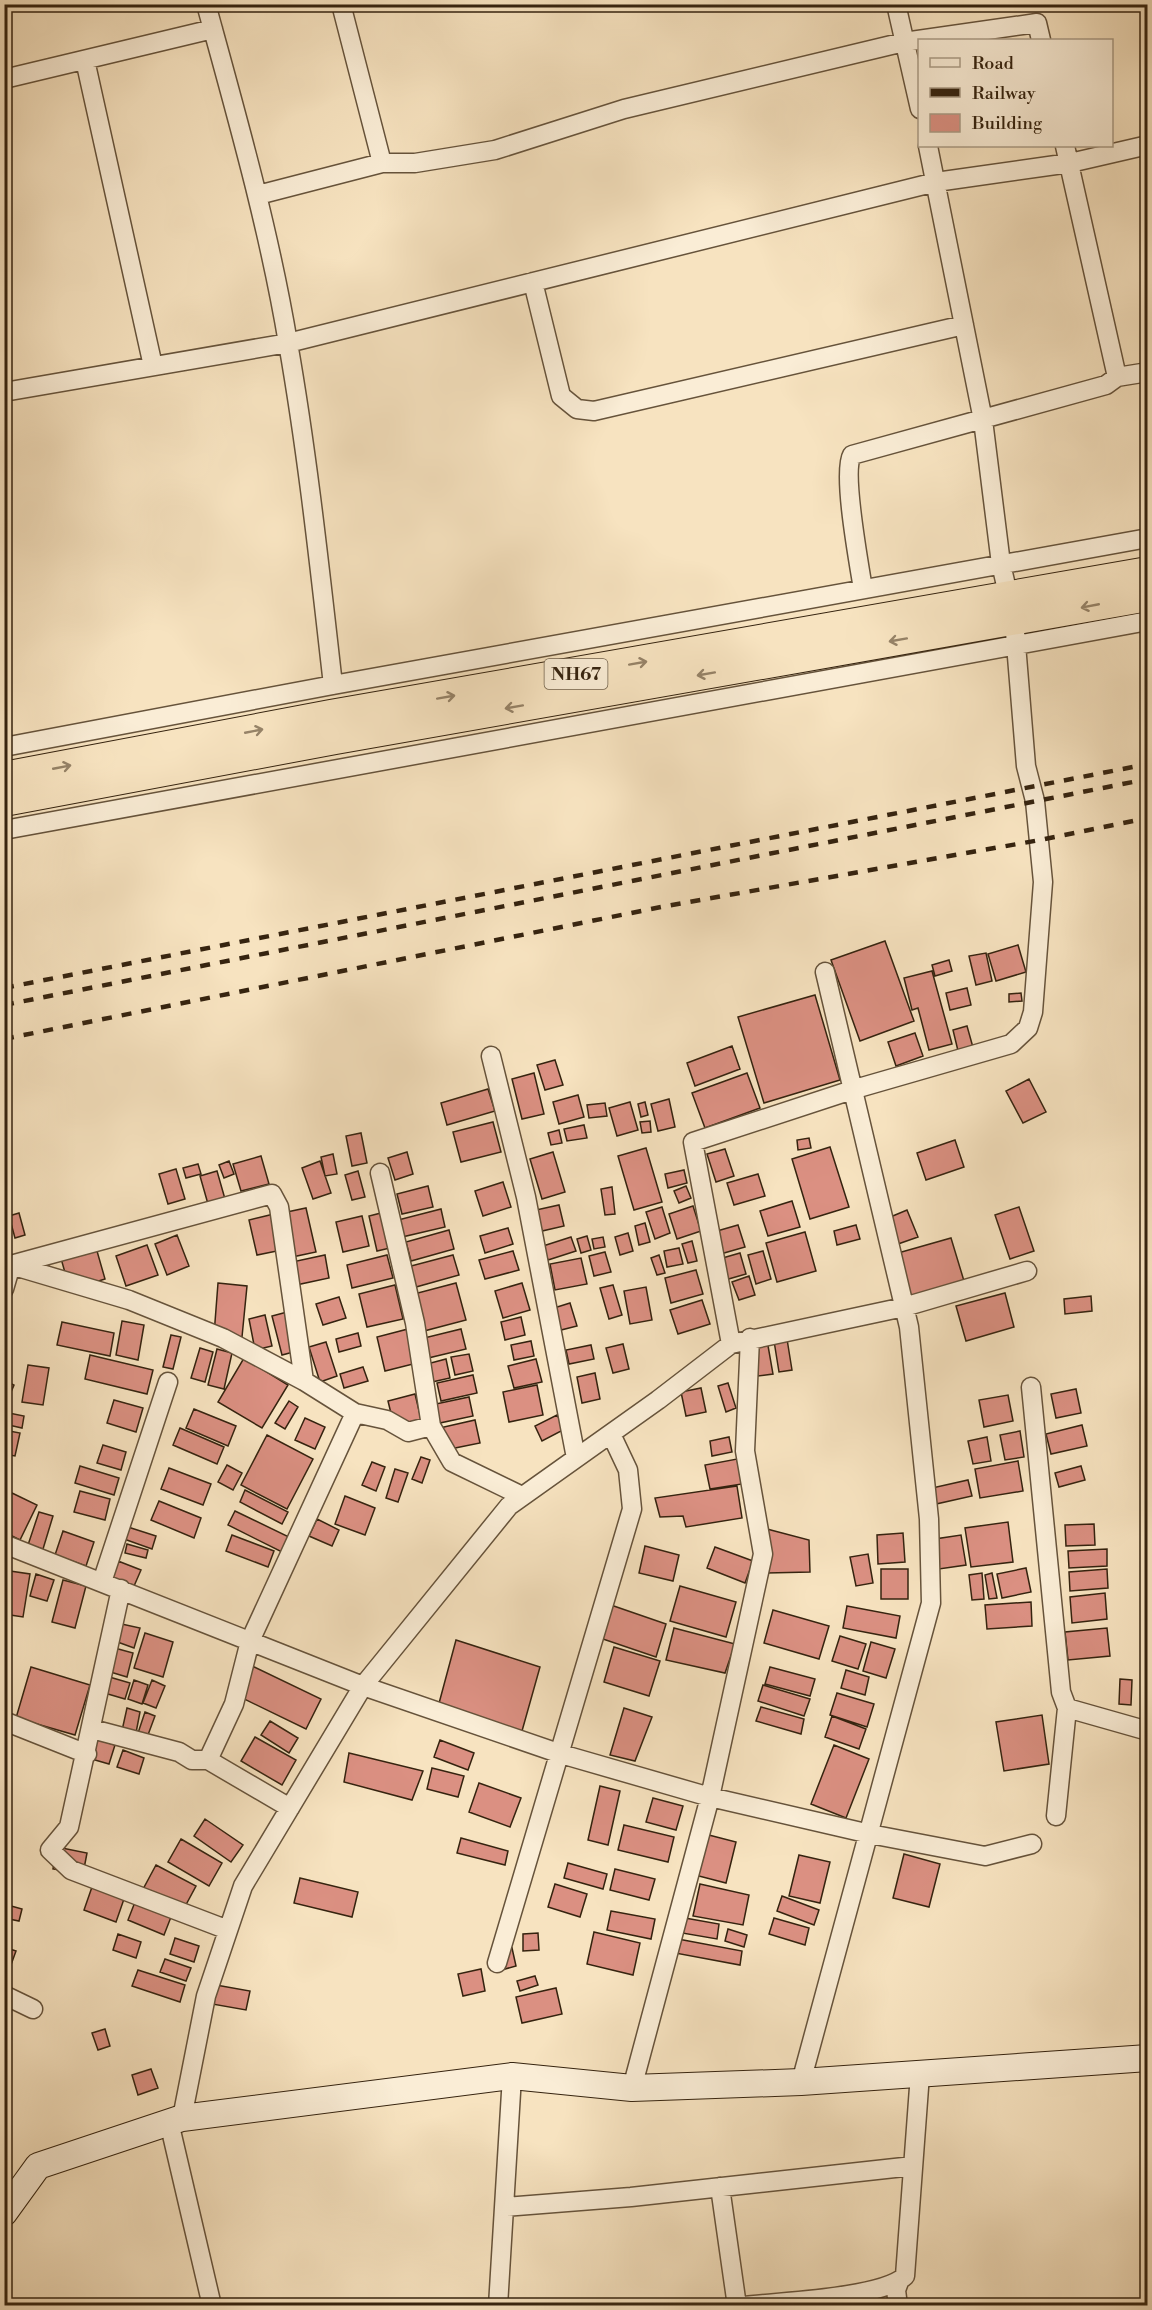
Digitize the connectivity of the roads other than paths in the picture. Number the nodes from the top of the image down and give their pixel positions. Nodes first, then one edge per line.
1 (206, 4) edge
2 (341, 4) edge
3 (896, 4) edge
4 (213, 29) junction
5 (925, 39) edge
6 (1041, 39) edge
7 (918, 40) edge
8 (904, 42) junction
9 (85, 60) junction
10 (4, 79) edge
11 (918, 101) edge
12 (1148, 145) edge
13 (928, 147) edge
14 (1067, 154) edge
15 (382, 163) junction
16 (936, 182) junction
17 (258, 195) junction
18 (533, 282) junction
19 (964, 326) junction
20 (288, 343) junction
21 (153, 366) junction
22 (1148, 372) edge
23 (1117, 377) junction
24 (5, 389) edge
25 (983, 420) junction
26 (1148, 538) edge
27 (1001, 564) junction
28 (1148, 573) edge
29 (863, 589) junction
30 (1148, 595) edge
31 (1013, 621) junction
32 (1148, 621) edge
33 (333, 685) junction
34 (4, 747) edge
35 (4, 778) edge
36 (4, 800) edge
37 (4, 830) edge
38 (825, 972) dead end
39 (491, 1056) dead end
40 (855, 1089) junction
41 (380, 1173) dead end
42 (8, 1262) edge
43 (1027, 1271) dead end
44 (4, 1289) edge
45 (904, 1307) junction
46 (750, 1338) junction
47 (731, 1344) junction
48 (304, 1381) junction
49 (168, 1382) dead end
50 (1031, 1388) dead end
51 (355, 1413) junction
52 (431, 1426) junction
53 (611, 1434) junction
54 (576, 1458) junction
55 (522, 1496) junction
56 (4, 1544) edge
57 (102, 1582) junction
58 (121, 1589) junction
59 (250, 1641) junction
60 (363, 1686) junction
61 (1067, 1708) junction
62 (4, 1721) edge
63 (92, 1729) junction
64 (1148, 1731) edge
65 (87, 1754) junction
66 (561, 1754) junction
67 (208, 1760) junction
68 (710, 1797) junction
69 (290, 1808) junction
70 (1056, 1816) dead end
71 (870, 1834) junction
72 (1032, 1844) dead end
73 (228, 1930) junction
74 (497, 1963) dead end
75 (4, 1995) edge
76 (33, 2009) dead end
77 (1148, 2058) edge
78 (920, 2074) junction
79 (512, 2076) junction
80 (801, 2082) junction
81 (632, 2088) junction
82 (176, 2120) junction
83 (913, 2166) junction
84 (720, 2187) junction
85 (504, 2207) junction
86 (4, 2213) edge
87 (899, 2282) junction
88 (212, 2306) edge
89 (498, 2306) edge
90 (737, 2306) edge
91 (743, 2306) edge
92 (898, 2306) edge

1 - 4 street
2 - 15 street
3 - 8 street
4 - 9 street
4 - 17 street
5 - 6 street
7 - 8 street
8 - 11 street
8 - 15 street
9 - 10 street
9 - 21 street
12 - 14 street
13 - 16 street
14 - 16 street
14 - 23 street
15 - 17 street
16 - 18 street
16 - 19 street
17 - 20 street
18 - 19 street
18 - 20 street
19 - 25 street
20 - 21 street
20 - 33 street
21 - 24 street
22 - 23 street
23 - 25 street
25 - 27 street
25 - 29 street
26 - 27 street
27 - 29 street
27 - 31 street
28 - 31 highway, NH67
29 - 33 street
30 -> 31 highway, NH67
31 - 32 street
35 -> 31 highway, NH67
31 -> 36 highway, NH67
31 - 37 street
31 - 40 street
33 - 34 street
38 - 40 street
39 - 54 street
40 - 45 street
40 - 47 street
41 - 52 street
42 - 44 street
42 - 48 street
42 - 48 street
43 - 45 street
45 - 46 street
45 - 71 street
46 - 47 street
46 - 68 street
47 - 53 street
48 - 51 street
49 - 57 street
50 - 61 street
51 - 52 street
51 - 59 street
52 - 55 street
53 - 54 street
53 - 66 street
54 - 55 street
55 - 60 street
56 - 57 street
57 - 58 street
58 - 59 street
58 - 63 street
59 - 60 street
59 - 67 street
60 - 66 street
60 - 69 street
61 - 64 street
61 - 70 street
62 - 65 street
63 - 65 street
63 - 67 street
65 - 73 street
66 - 68 street
66 - 74 street
67 - 69 street
68 - 71 street
68 - 81 street
69 - 73 street
71 - 72 street
71 - 80 street
73 - 82 street
75 - 76 street
77 - 78 main road
78 - 80 main road
78 - 83 street
79 - 81 main road
79 - 82 main road
79 - 85 street
80 - 81 main road
82 - 86 main road
82 - 88 street
83 - 84 street
83 - 87 street
84 - 85 street
84 - 90 street
85 - 89 street
87 - 91 street
87 - 92 street

